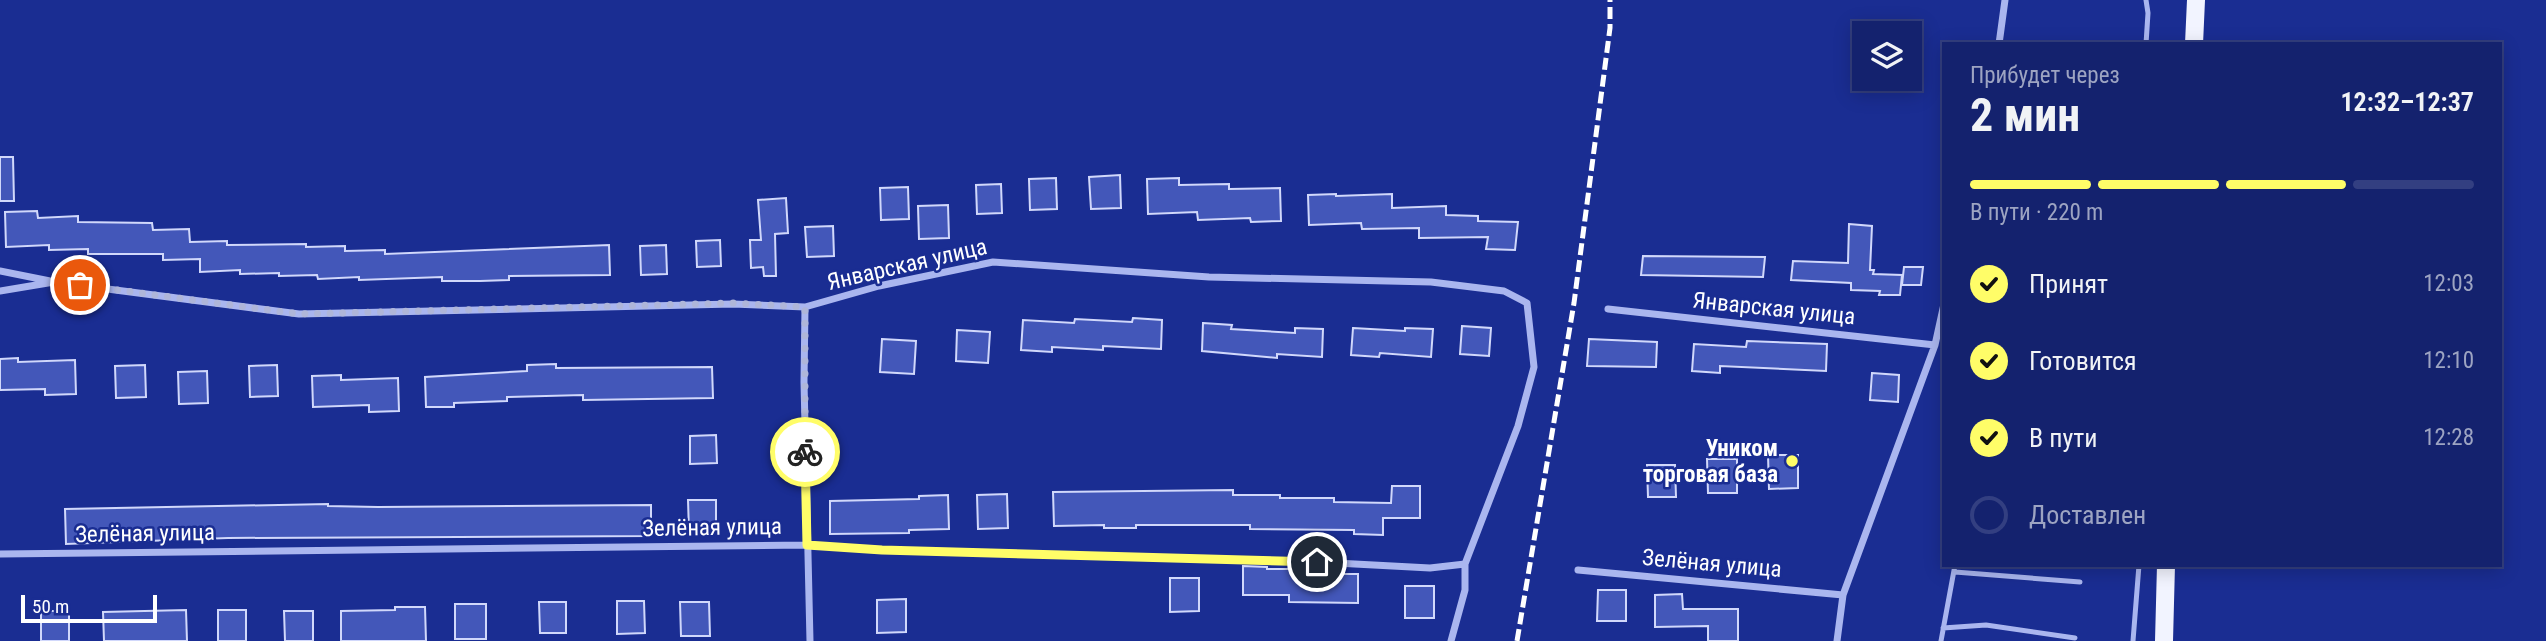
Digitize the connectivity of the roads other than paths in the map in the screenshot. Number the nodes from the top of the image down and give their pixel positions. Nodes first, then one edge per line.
1 (2005, 0) edge
2 (2146, 0) edge
3 (2196, 0) edge
4 (1999, 42) edge
5 (2146, 42) edge
6 (2194, 42) edge
7 (0, 271) edge
8 (54, 282) junction
9 (0, 291) edge
10 (805, 307) junction
11 (1608, 309) dead end
12 (1942, 313) edge
13 (1935, 345) junction
14 (807, 545) junction
15 (0, 554) edge
16 (1465, 564) junction
17 (2139, 567) edge
18 (2166, 567) edge
19 (1955, 569) edge
20 (1578, 570) dead end
21 (2080, 582) dead end
22 (1843, 595) junction
23 (1943, 628) junction
24 (2075, 638) dead end
25 (810, 641) edge
26 (1451, 641) edge
27 (1837, 641) edge
28 (1941, 641) edge
29 (2133, 641) edge
30 (2164, 641) edge

1 - 4 street
2 - 5 lane
3 - 6 main road
7 - 8 street
8 - 9 street, Январская улица
8 - 10 street, Январская улица
10 - 14 street
10 - 16 street, Январская улица
11 - 13 street, Январская улица
12 - 13 street
13 - 22 street
14 - 15 street, Зелёная улица
14 - 16 street, Зелёная улица
14 - 25 street
16 - 26 street
17 - 29 lane
18 - 30 main road
19 - 21 lane
19 - 23 lane
20 - 22 street, Зелёная улица
22 - 27 street
23 - 24 lane
23 - 28 lane

